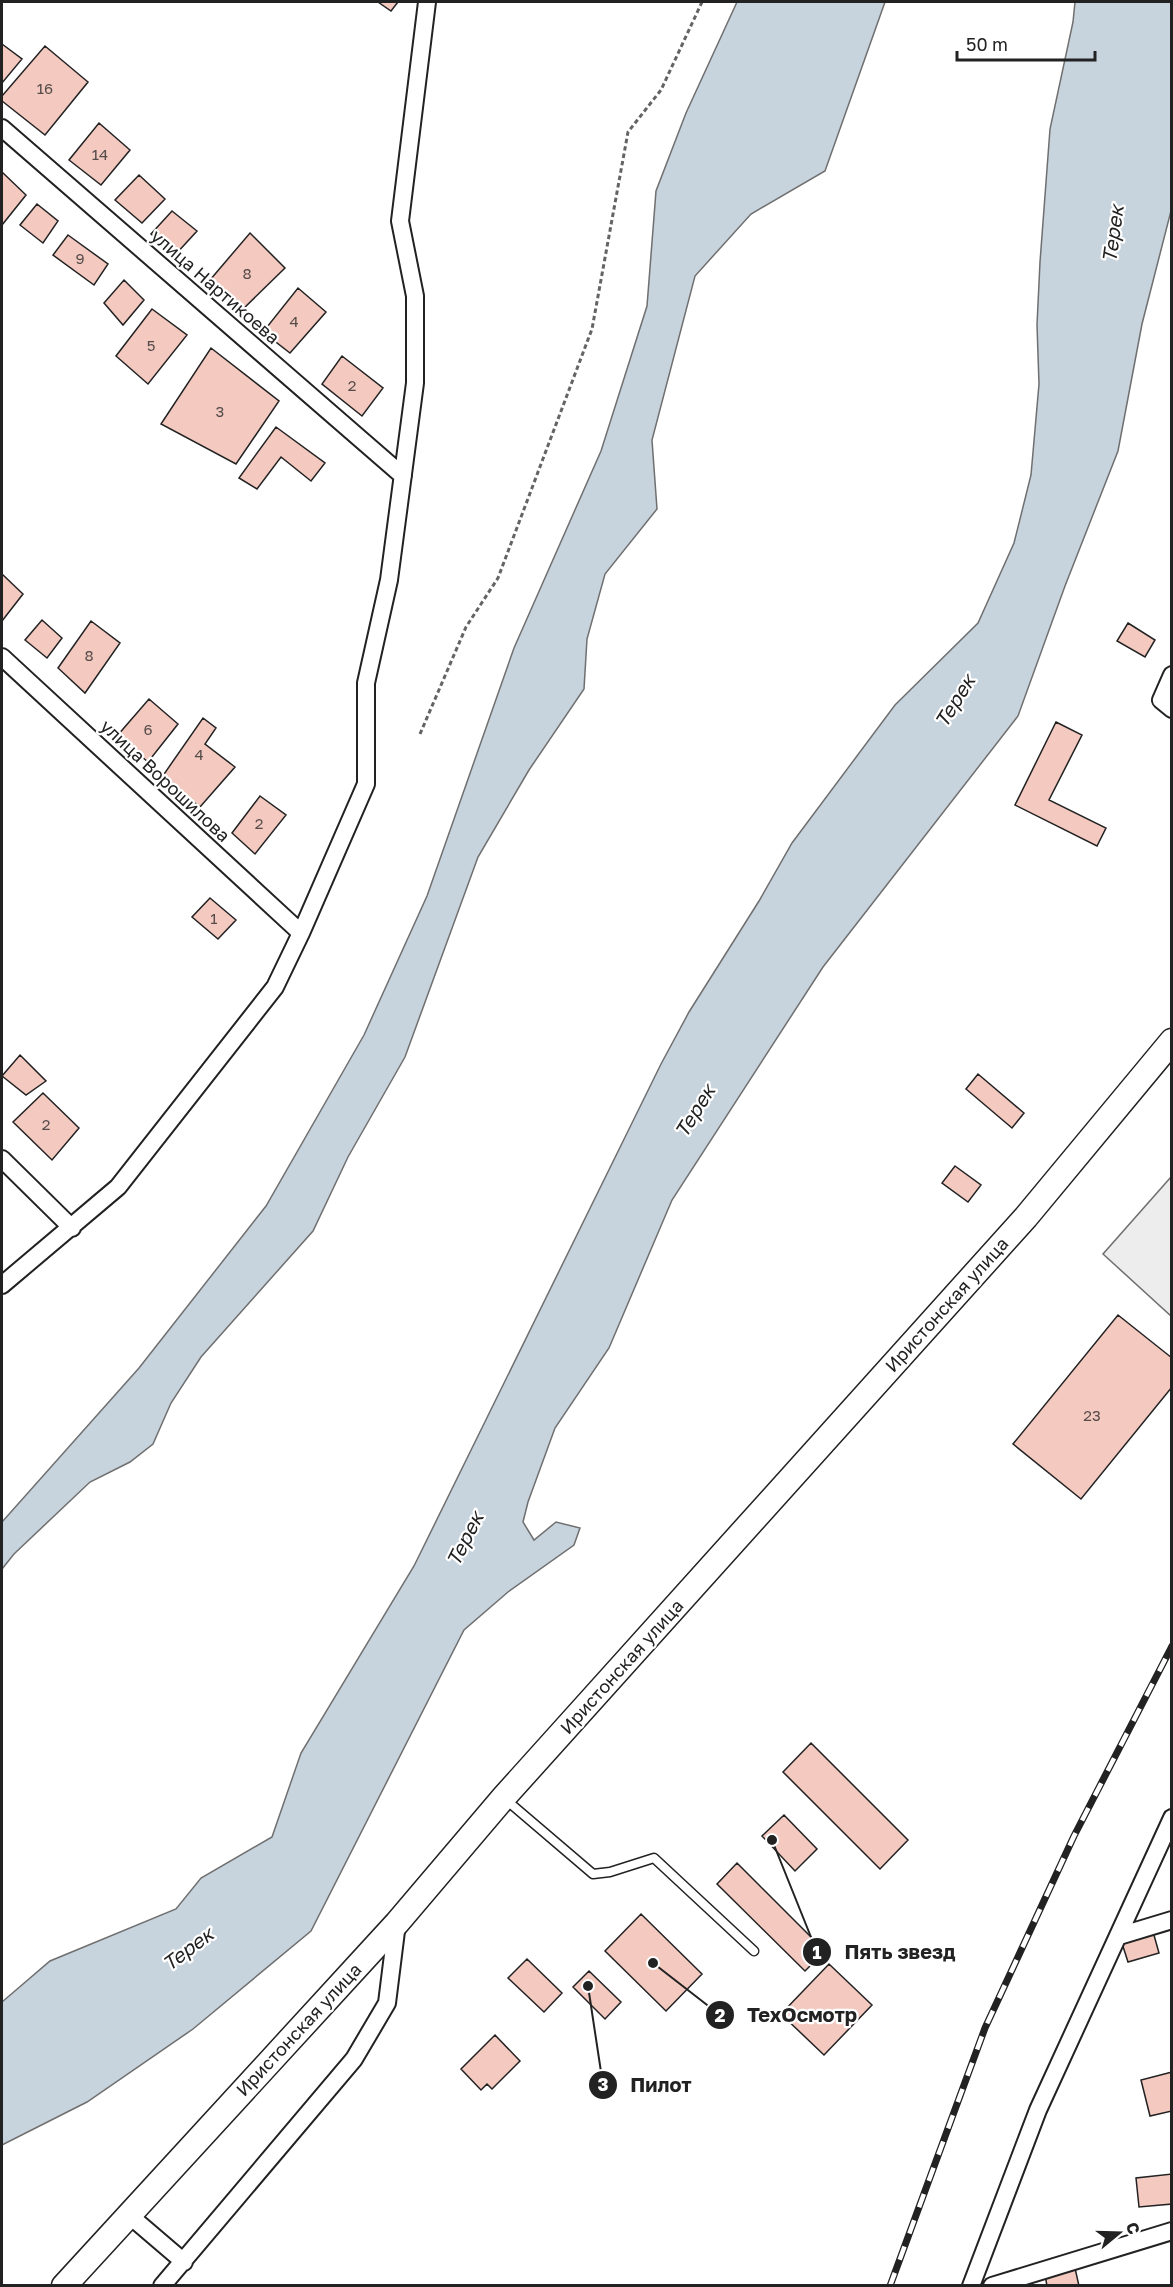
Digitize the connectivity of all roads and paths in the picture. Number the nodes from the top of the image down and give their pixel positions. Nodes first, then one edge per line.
1 (427, 2) edge
2 (702, 2) edge
3 (2, 128) edge
4 (403, 476) junction
5 (2, 657) edge
6 (1172, 675) edge
7 (1172, 710) edge
8 (420, 734) dead end
9 (301, 933) junction
10 (1172, 1041) edge
11 (2, 1159) edge
12 (72, 1228) junction
13 (2, 1286) edge
14 (504, 1797) junction
15 (1172, 1818) edge
16 (1172, 1920) edge
17 (397, 1923) junction
18 (1119, 1936) junction
19 (754, 1951) dead end
20 (129, 2215) junction
21 (1172, 2231) edge
22 (184, 2262) junction
23 (164, 2285) edge
24 (64, 2286) edge
25 (971, 2286) edge
26 (992, 2286) edge

1 - 4 street
2 - 8 path
3 - 4 street, улица Нартикоева
4 - 9 street
5 - 9 street, улица Ворошилова
6 - 7 street
9 - 12 street
10 - 14 main road, Иристонская улица
11 - 12 street
12 - 13 street
14 - 17 main road, Иристонская улица
14 - 19 lane
15 - 18 street
16 - 18 street
17 - 20 main road, Иристонская улица
17 - 22 street
18 - 25 street
20 - 22 street
20 - 24 main road, Иристонская улица
21 - 26 street
22 - 23 street

